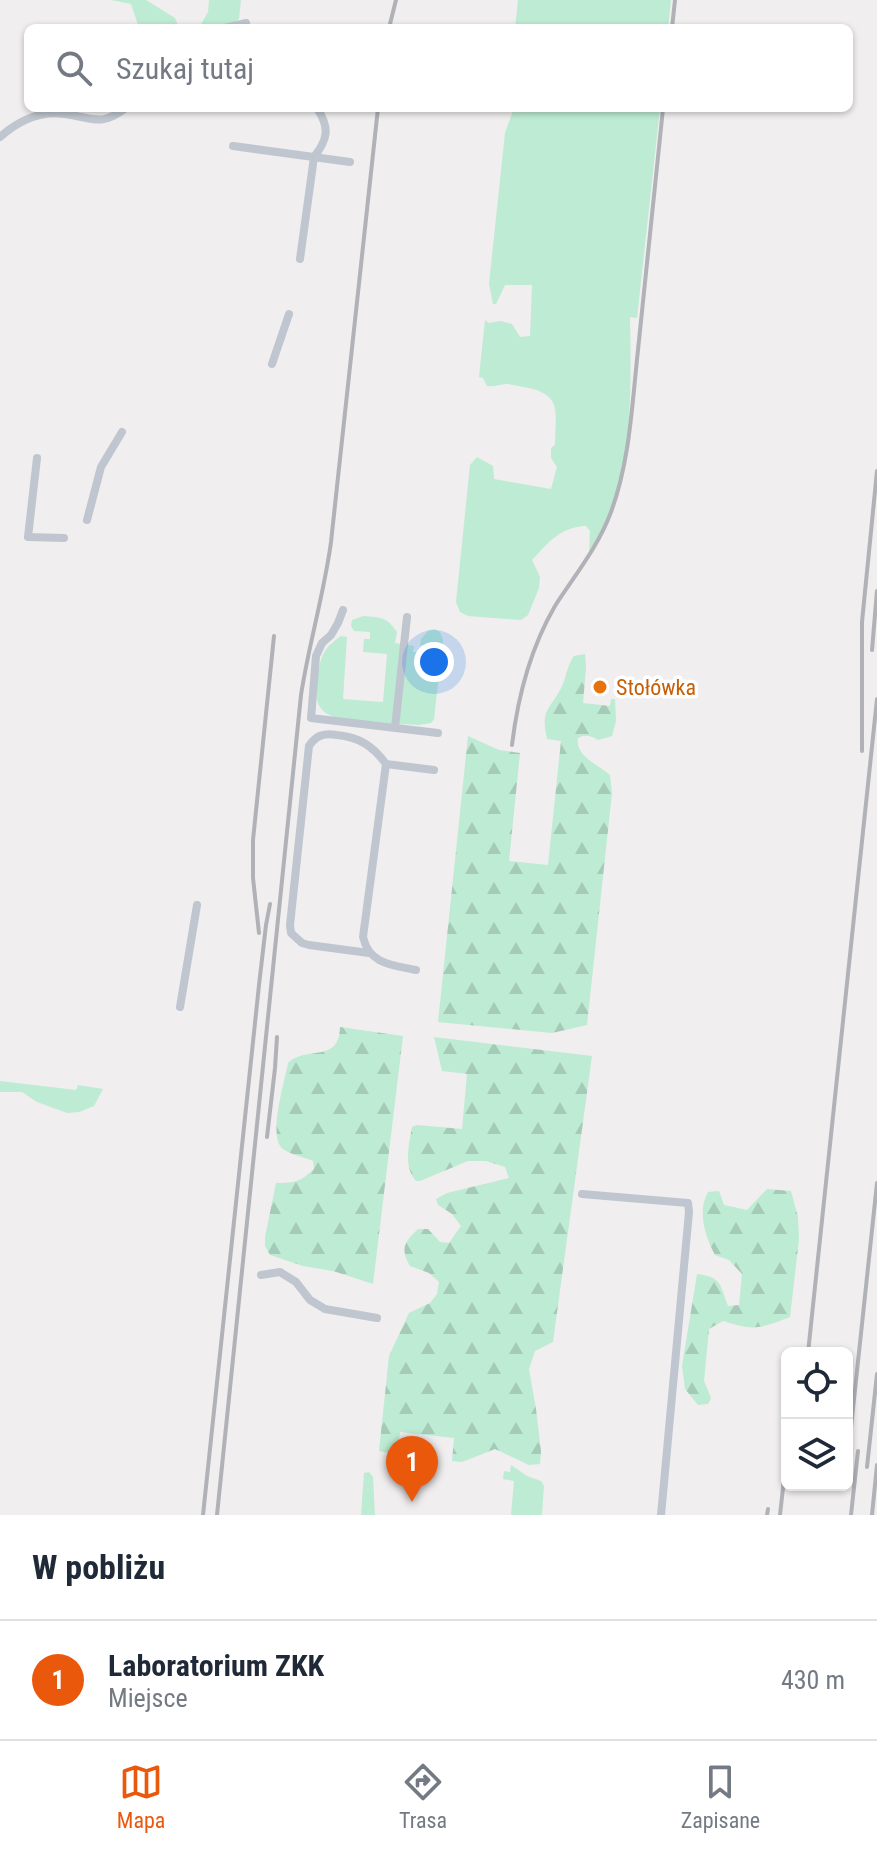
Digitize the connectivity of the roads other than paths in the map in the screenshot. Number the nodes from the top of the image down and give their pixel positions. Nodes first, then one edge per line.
1 (246, 23) dead end
2 (242, 24) edge
3 (121, 112) edge
4 (320, 112) edge
5 (0, 137) edge
6 (233, 146) dead end
7 (314, 157) junction
8 (350, 162) dead end
9 (300, 259) dead end
10 (289, 314) dead end
11 (272, 364) dead end
12 (122, 432) dead end
13 (37, 458) dead end
14 (87, 520) dead end
15 (64, 538) dead end
16 (343, 610) dead end
17 (407, 617) dead end
18 (395, 728) junction
19 (438, 733) dead end
20 (386, 764) junction
21 (434, 770) dead end
22 (197, 905) dead end
23 (369, 953) junction
24 (416, 970) dead end
25 (180, 1007) dead end
26 (582, 1194) dead end
27 (261, 1275) dead end
28 (377, 1318) dead end
29 (661, 1515) edge

1 - 2 lane
3 - 5 lane
4 - 7 lane
6 - 7 lane
7 - 8 lane
7 - 9 lane
10 - 11 lane
12 - 14 lane
13 - 15 lane
16 - 18 lane
17 - 18 lane
18 - 19 lane
20 - 21 lane
20 - 23 lane
20 - 23 lane
22 - 25 lane
23 - 24 lane
26 - 29 lane
27 - 28 lane

